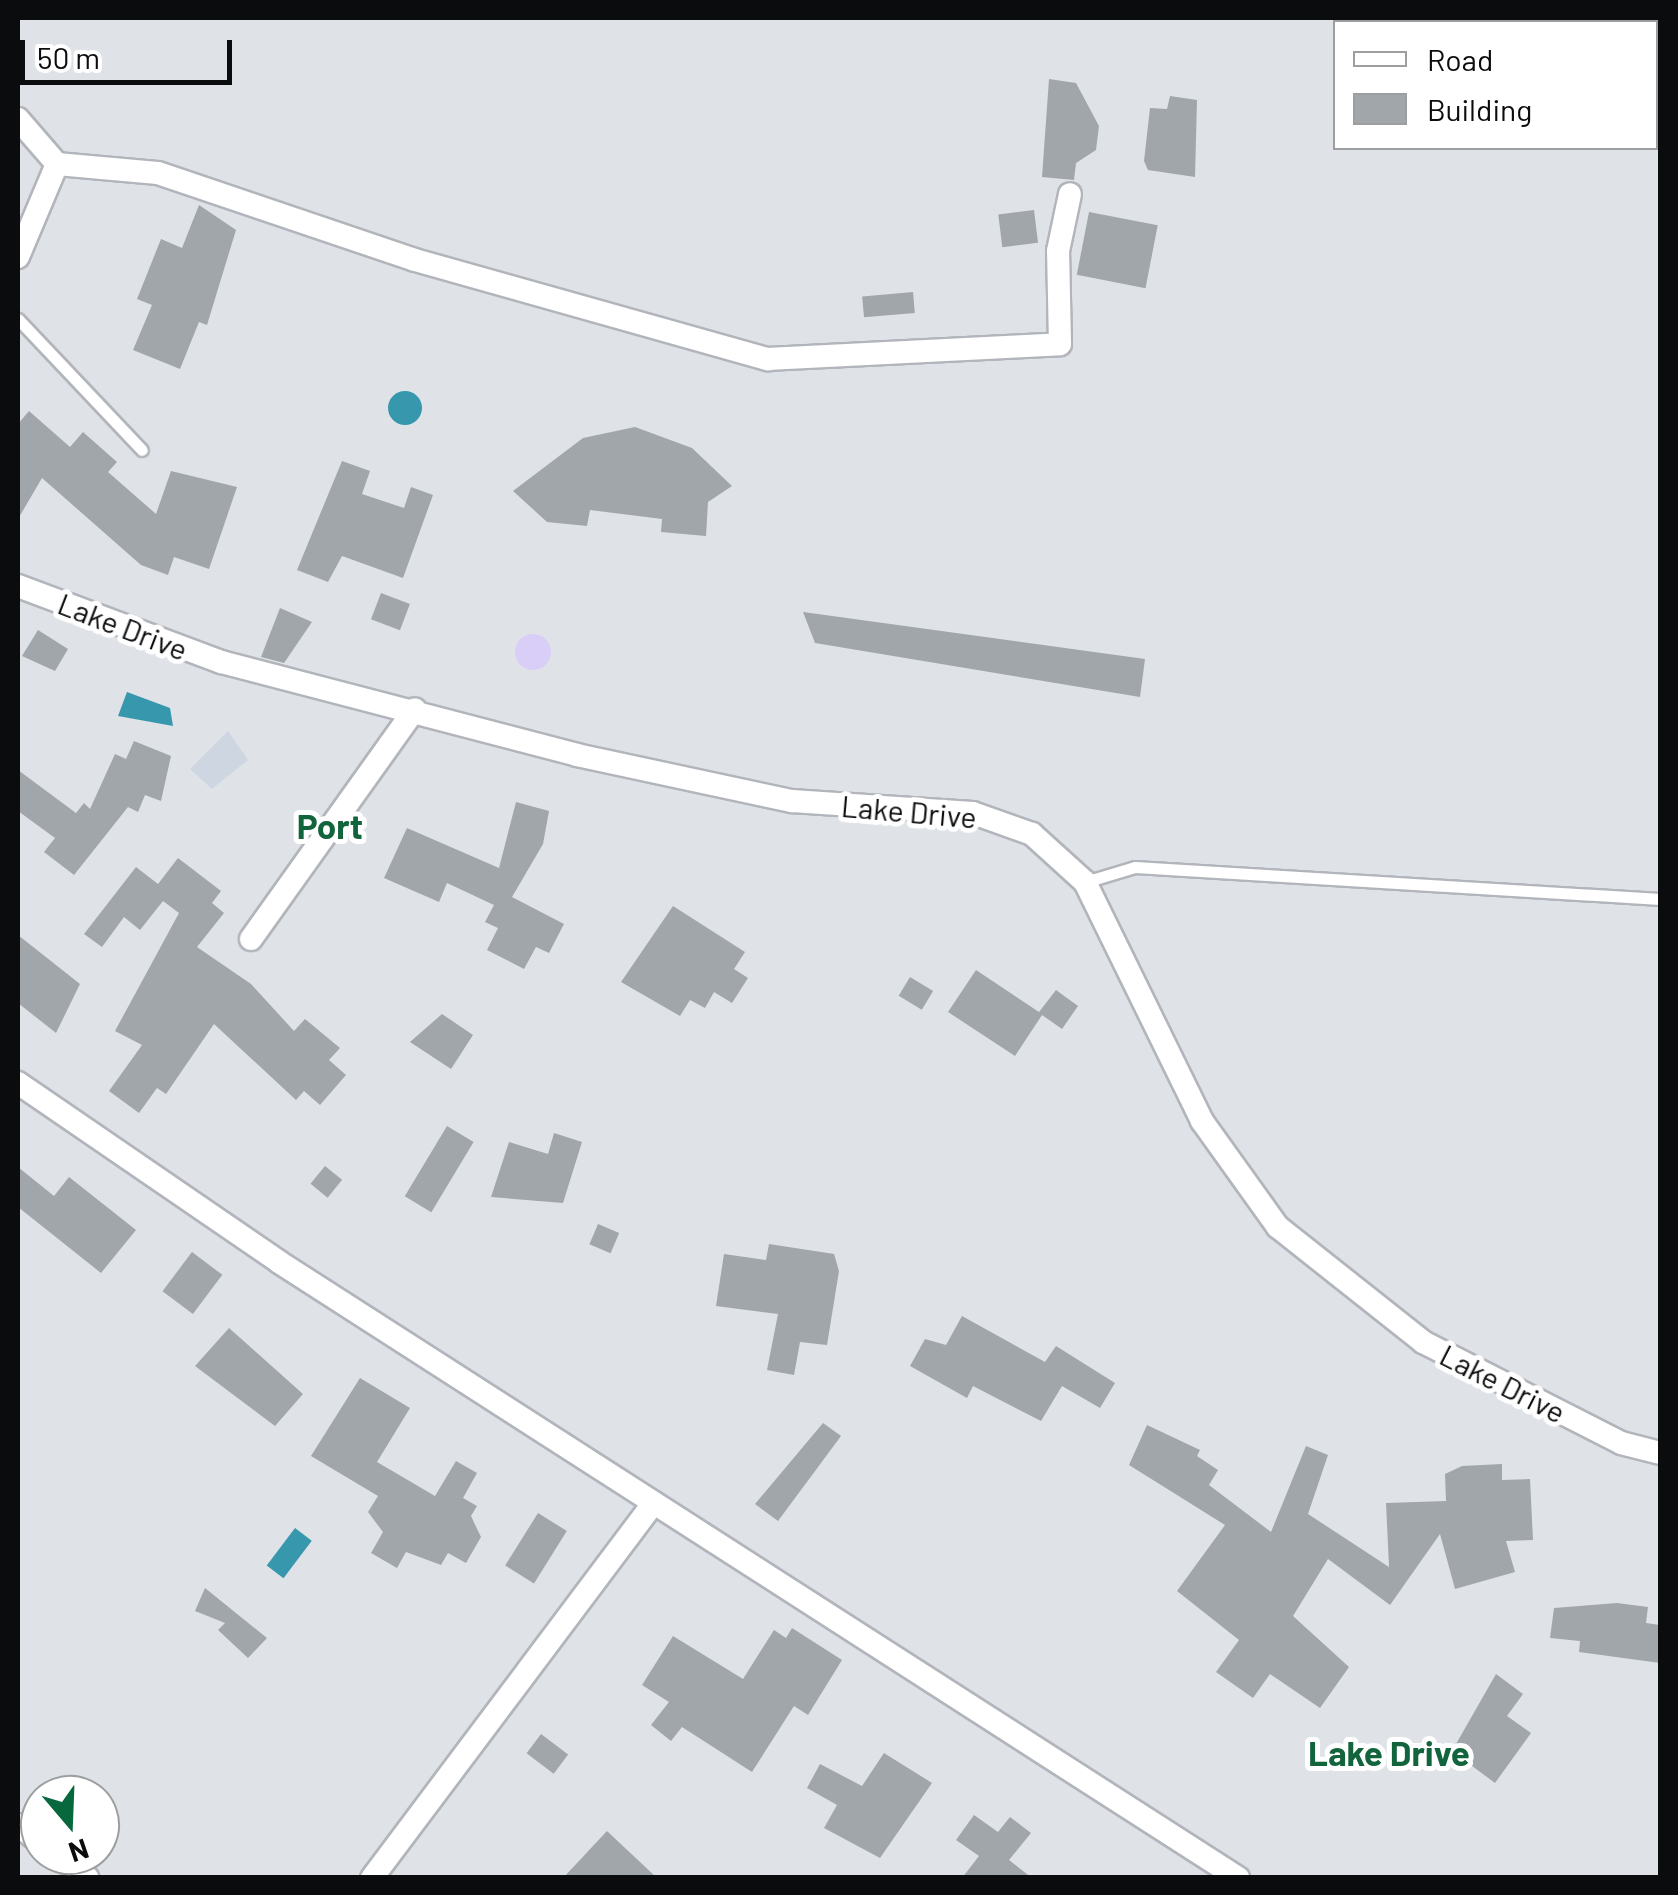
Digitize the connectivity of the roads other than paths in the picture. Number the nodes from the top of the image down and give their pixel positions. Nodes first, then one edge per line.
1 (18, 119) edge
2 (57, 164) junction
3 (1070, 194) dead end
4 (18, 257) edge
5 (18, 320) edge
6 (142, 450) dead end
7 (18, 586) edge
8 (416, 709) junction
9 (1085, 882) junction
10 (1660, 899) edge
11 (252, 938) dead end
12 (18, 1083) edge
13 (1660, 1452) edge
14 (654, 1503) junction
15 (372, 1878) edge
16 (1238, 1878) edge

1 - 2 street
2 - 3 street
2 - 4 street
5 - 6 lane
7 - 8 street, Lake Drive
8 - 9 street, Lake Drive
8 - 11 street
9 - 10 lane
9 - 13 street, Lake Drive
12 - 14 street
14 - 15 street
14 - 16 street

